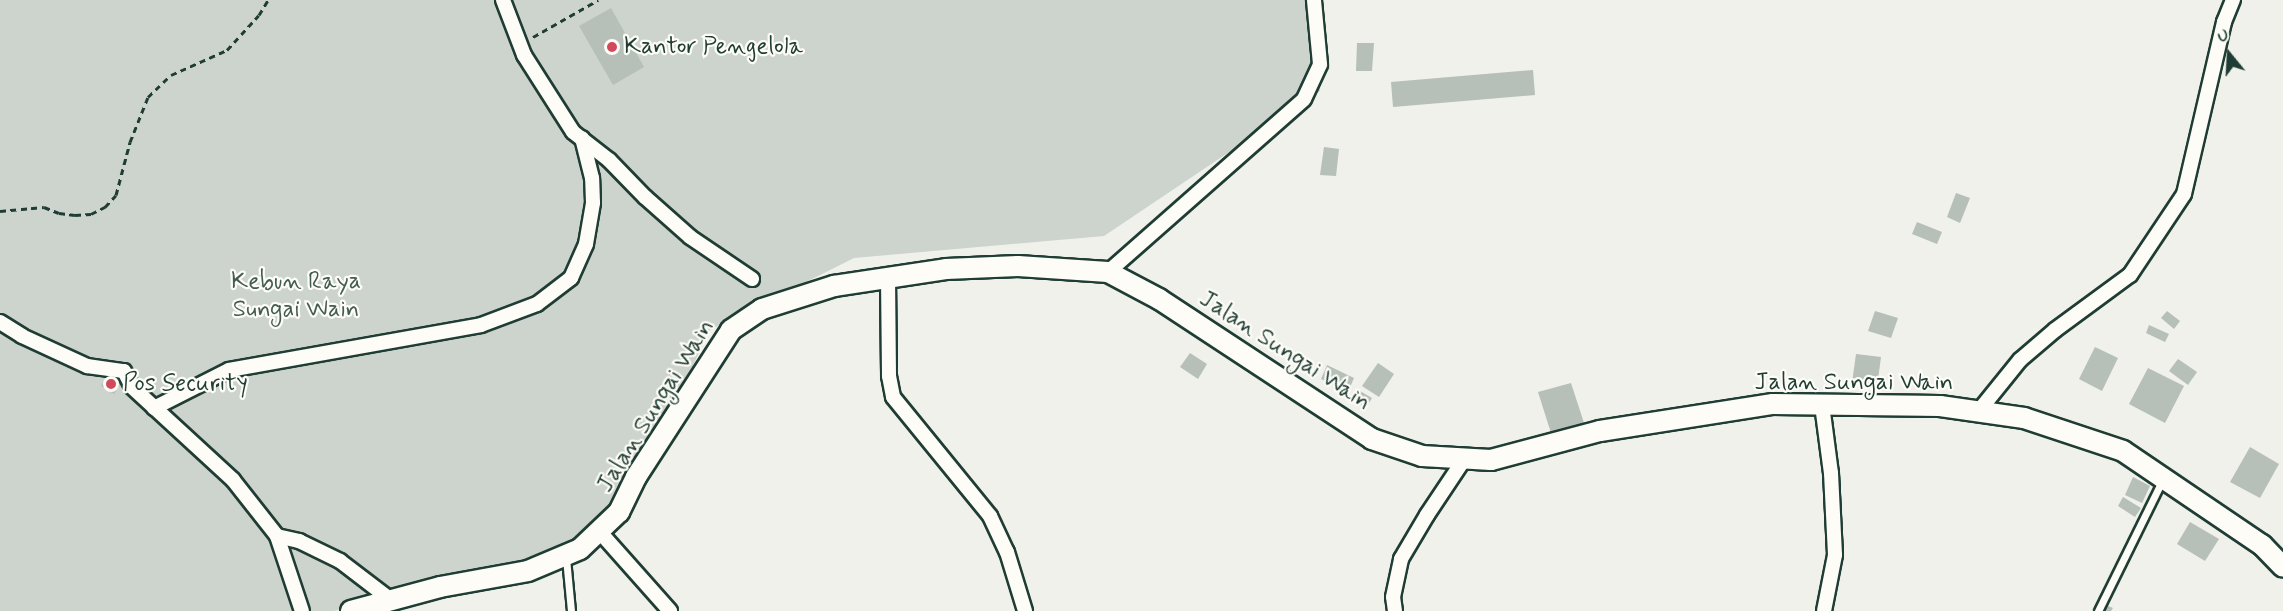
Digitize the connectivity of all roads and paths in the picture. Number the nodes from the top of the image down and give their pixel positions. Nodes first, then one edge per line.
1 (268, 0) edge
2 (503, 0) edge
3 (598, 0) edge
4 (1314, 0) edge
5 (2233, 0) edge
6 (520, 44) junction
7 (582, 138) junction
8 (0, 211) edge
9 (1108, 272) junction
10 (888, 278) junction
11 (752, 279) dead end
12 (0, 322) edge
13 (1822, 405) junction
14 (154, 408) junction
15 (1978, 412) junction
16 (1466, 458) junction
17 (2163, 478) junction
18 (599, 531) junction
19 (277, 536) junction
20 (566, 555) junction
21 (2283, 567) edge
22 (391, 600) junction
23 (302, 611) edge
24 (351, 611) edge
25 (571, 611) edge
26 (670, 611) edge
27 (1025, 611) edge
28 (1395, 611) edge
29 (1824, 611) edge
30 (2098, 611) edge

1 - 8 path
2 - 6 street
3 - 6 path
4 - 9 street
5 - 15 street
6 - 7 street
7 - 11 street
7 - 14 street
9 - 10 street, Jalan Sungai Wain
9 - 16 street, Jalan Sungai Wain
10 - 18 street, Jalan Sungai Wain
10 - 27 street
12 - 14 street
13 - 15 street, Jalan Sungai Wain
13 - 16 street, Jalan Sungai Wain
13 - 29 street
14 - 19 street
15 - 17 street, Jalan Sungai Wain
16 - 28 street
17 - 21 street, Jalan Sungai Wain
17 - 30 lane
18 - 20 street, Jalan Sungai Wain
18 - 26 street
19 - 22 street
19 - 23 street
20 - 22 street, Jalan Sungai Wain
20 - 25 lane
22 - 24 street, Jalan Sungai Wain

